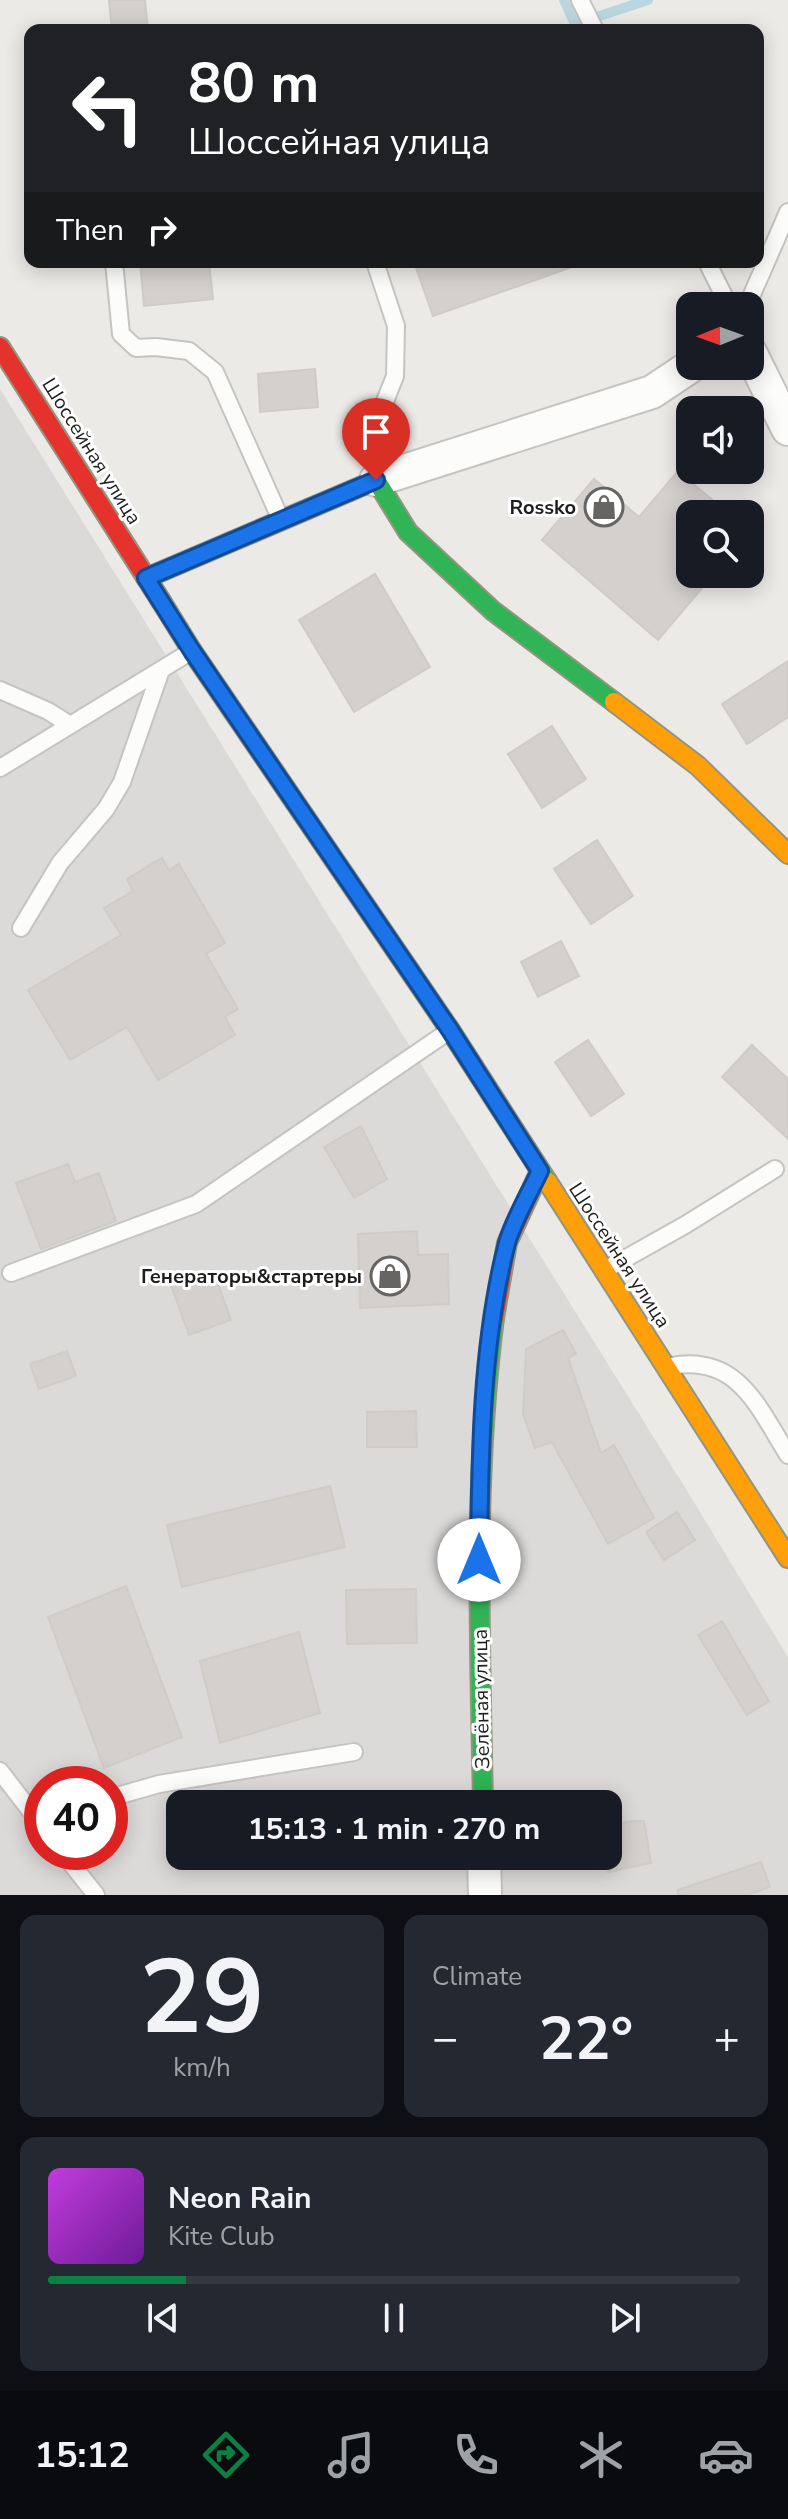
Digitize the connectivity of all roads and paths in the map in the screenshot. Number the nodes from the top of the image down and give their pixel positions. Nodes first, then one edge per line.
1 (580, 0) edge
2 (592, 24) edge
3 (788, 212) edge
4 (764, 267) edge
5 (115, 268) edge
6 (377, 268) edge
7 (710, 268) edge
8 (764, 268) edge
9 (722, 292) edge
10 (753, 292) edge
11 (0, 347) edge
12 (676, 376) edge
13 (764, 380) edge
14 (788, 429) edge
15 (376, 480) junction
16 (282, 521) junction
17 (146, 578) junction
18 (192, 651) junction
19 (161, 670) junction
20 (0, 690) edge
21 (70, 725) junction
22 (0, 768) edge
23 (788, 854) edge
24 (21, 928) dead end
25 (450, 1030) junction
26 (775, 1169) dead end
27 (540, 1171) junction
28 (604, 1271) junction
29 (11, 1273) dead end
30 (666, 1367) junction
31 (788, 1455) edge
32 (788, 1558) edge
33 (354, 1752) dead end
34 (0, 1771) edge
35 (483, 1790) edge
36 (128, 1793) edge
37 (24, 1802) edge
38 (76, 1870) edge
39 (484, 1870) edge
40 (96, 1895) edge
41 (485, 1895) edge

1 - 2 lane
3 - 4 lane
5 - 16 lane
6 - 15 lane
7 - 9 lane
8 - 10 lane
11 - 17 main road, Шоссейная улица
12 - 15 street
13 - 14 street
15 - 16 main road
15 - 23 main road
16 - 17 main road
17 - 18 main road, Шоссейная улица
18 - 19 lane
18 - 25 main road, Шоссейная улица
19 - 21 lane
19 - 24 lane
20 - 21 lane
21 - 22 lane
25 - 27 main road, Шоссейная улица
25 - 29 lane
26 - 28 lane
27 - 28 main road, Шоссейная улица
27 - 35 main road, Зелёная улица
28 - 30 main road, Шоссейная улица
30 - 31 lane
30 - 32 main road, Шоссейная улица
33 - 36 lane
34 - 37 lane
38 - 40 lane
39 - 41 street

